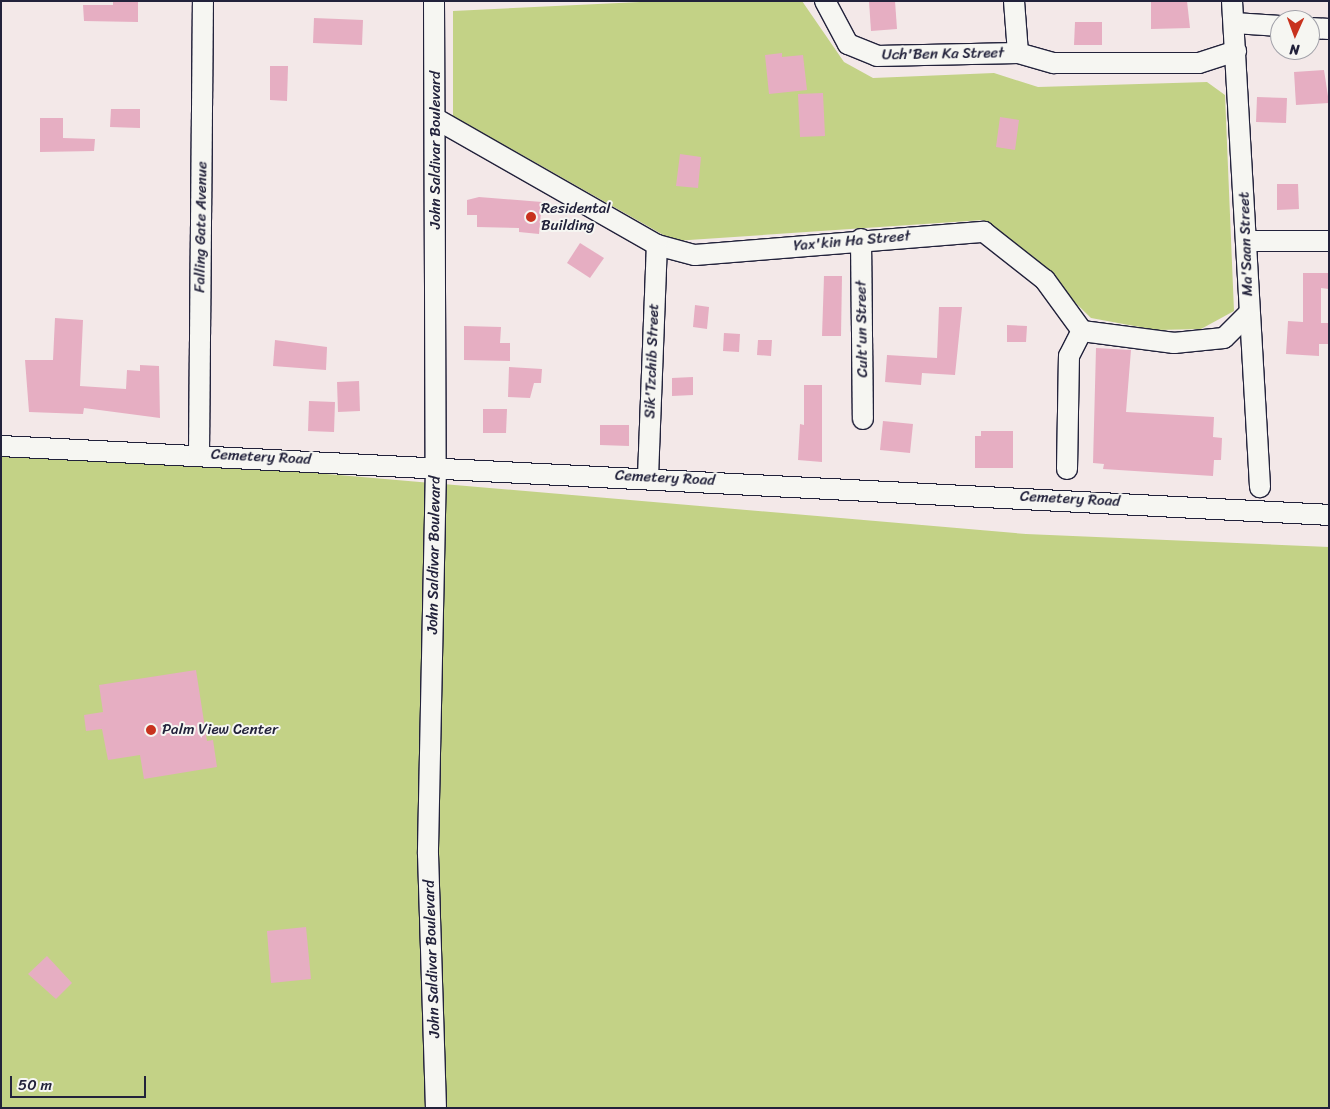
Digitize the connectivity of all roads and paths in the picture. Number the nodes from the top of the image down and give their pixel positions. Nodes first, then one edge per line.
1 (203, 1) edge
2 (434, 1) edge
3 (825, 1) edge
4 (1014, 1) edge
5 (1232, 1) edge
6 (1234, 23) junction
7 (1270, 25) edge
8 (1236, 51) junction
9 (1018, 53) junction
10 (438, 120) junction
11 (861, 239) junction
12 (1247, 241) junction
13 (1329, 241) edge
14 (657, 245) junction
15 (1248, 314) junction
16 (1082, 331) junction
17 (863, 419) dead end
18 (1, 446) edge
19 (198, 453) junction
20 (436, 467) junction
21 (1067, 469) dead end
22 (648, 477) junction
23 (1260, 487) dead end
24 (1329, 515) edge
25 (436, 1108) edge

1 - 19 street, Falling Gate Avenue
2 - 10 street, John Saldivar Boulevard
3 - 9 street, Uch'Ben Ka Street
4 - 9 street
5 - 6 street, Ma'Saan Street
6 - 7 street
6 - 8 street, Ma'Saan Street
8 - 9 street, Uch'Ben Ka Street
8 - 12 street, Ma'Saan Street
10 - 14 street, Yax'kin Ha Street
10 - 20 street, John Saldivar Boulevard
11 - 14 street, Yax'kin Ha Street
11 - 16 street, Yax'kin Ha Street
11 - 17 street, Cult'un Street
12 - 13 street
12 - 15 street, Ma'Saan Street
14 - 22 street, Sik'Tzchib Street
15 - 16 street
15 - 23 street, Ma'Saan Street
16 - 21 street
18 - 19 street, Cemetery Road
19 - 20 street, Cemetery Road
20 - 22 street, Cemetery Road
20 - 25 street, John Saldivar Boulevard
22 - 24 street, Cemetery Road

